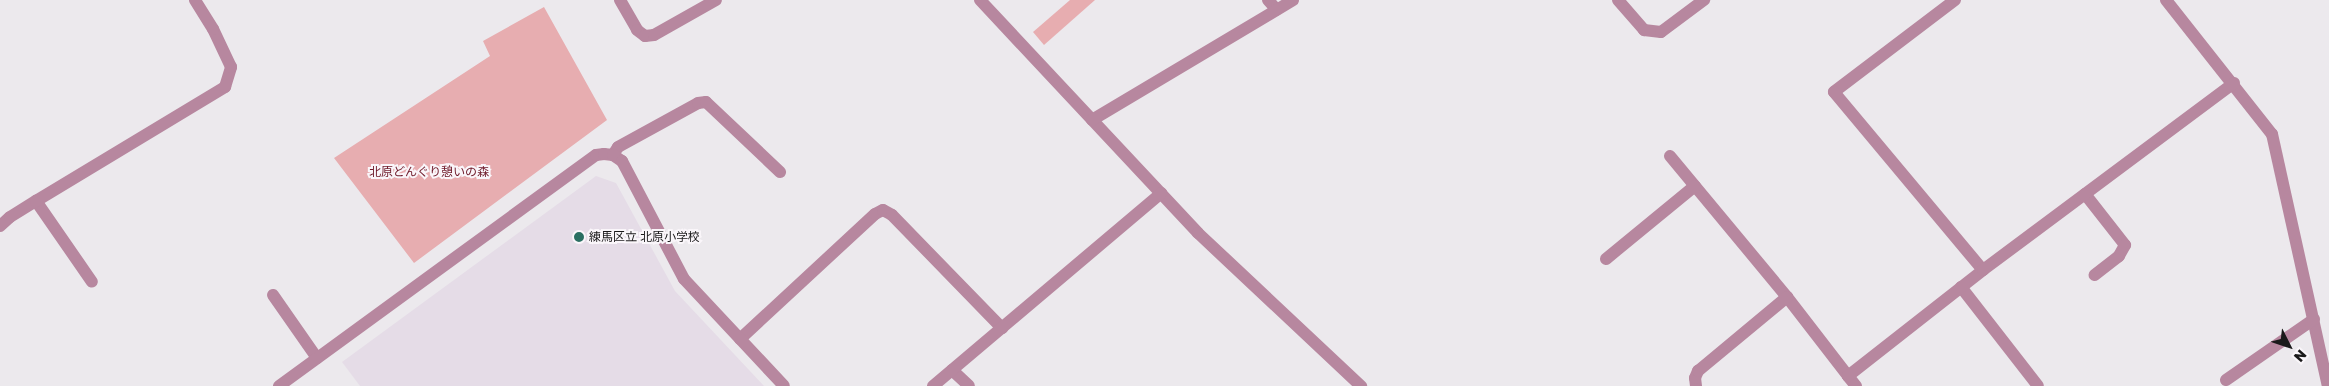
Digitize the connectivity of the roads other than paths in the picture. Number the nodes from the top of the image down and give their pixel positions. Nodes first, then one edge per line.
1 (195, 0) edge
2 (620, 0) edge
3 (716, 0) edge
4 (980, 0) edge
5 (1268, 0) edge
6 (1292, 0) edge
7 (1618, 0) edge
8 (1704, 0) edge
9 (1955, 0) edge
10 (2166, 0) edge
11 (1277, 10) junction
12 (2234, 83) junction
13 (1092, 120) junction
14 (613, 155) junction
15 (1670, 156) dead end
16 (780, 172) dead end
17 (1695, 186) junction
18 (1161, 193) junction
19 (2085, 194) junction
20 (36, 200) junction
21 (0, 226) edge
22 (1606, 259) dead end
23 (1983, 270) junction
24 (2095, 275) dead end
25 (92, 282) dead end
26 (1960, 287) junction
27 (273, 295) dead end
28 (1787, 297) junction
29 (2314, 319) junction
30 (1002, 328) junction
31 (740, 339) junction
32 (2325, 344) edge
33 (317, 358) junction
34 (952, 370) junction
35 (2226, 380) dead end
36 (1852, 381) edge
37 (279, 386) edge
38 (784, 386) edge
39 (933, 386) edge
40 (969, 386) edge
41 (1361, 386) edge
42 (1696, 386) edge
43 (2038, 386) edge
44 (2328, 386) edge

1 - 20 street
2 - 3 street
4 - 13 street
5 - 11 street
6 - 11 street
7 - 8 street
9 - 23 street
10 - 12 street
11 - 13 street
12 - 19 street
12 - 29 street
13 - 18 street
14 - 16 street
14 - 31 street
14 - 33 street
15 - 17 street
17 - 22 street
17 - 28 street
18 - 30 street
18 - 41 street
19 - 23 street
19 - 24 street
20 - 21 street
20 - 25 street
23 - 26 street
26 - 36 street
26 - 43 street
27 - 33 street
28 - 36 street
28 - 42 street
29 - 32 street
29 - 35 street
30 - 31 street
30 - 34 street
31 - 38 street
32 - 44 street
33 - 37 street
34 - 39 street
34 - 40 street

